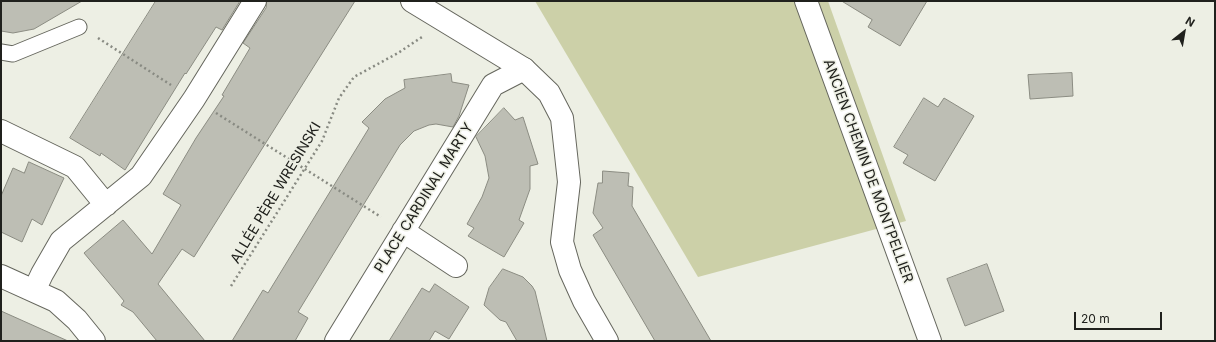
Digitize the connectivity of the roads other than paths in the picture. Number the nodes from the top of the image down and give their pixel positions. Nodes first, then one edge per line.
1 (255, 1) edge
2 (412, 1) edge
3 (806, 1) edge
4 (79, 27) road end
5 (1, 52) edge
6 (524, 69) junction
7 (1, 131) edge
8 (106, 205) junction
9 (403, 231) junction
10 (456, 266) dead end
11 (1, 276) edge
12 (34, 291) junction
13 (94, 341) edge
14 (336, 341) edge
15 (607, 341) edge
16 (930, 341) edge

1 - 8 street
2 - 6 street
3 - 16 street, ANCIEN CHEMIN DE MONTPELLIER
4 - 5 lane
6 - 9 street, PLACE CARDINAL MARTY
6 - 15 street
7 - 8 street
8 - 12 street
9 - 10 street
9 - 14 street, PLACE CARDINAL MARTY
11 - 12 street
12 - 13 street

